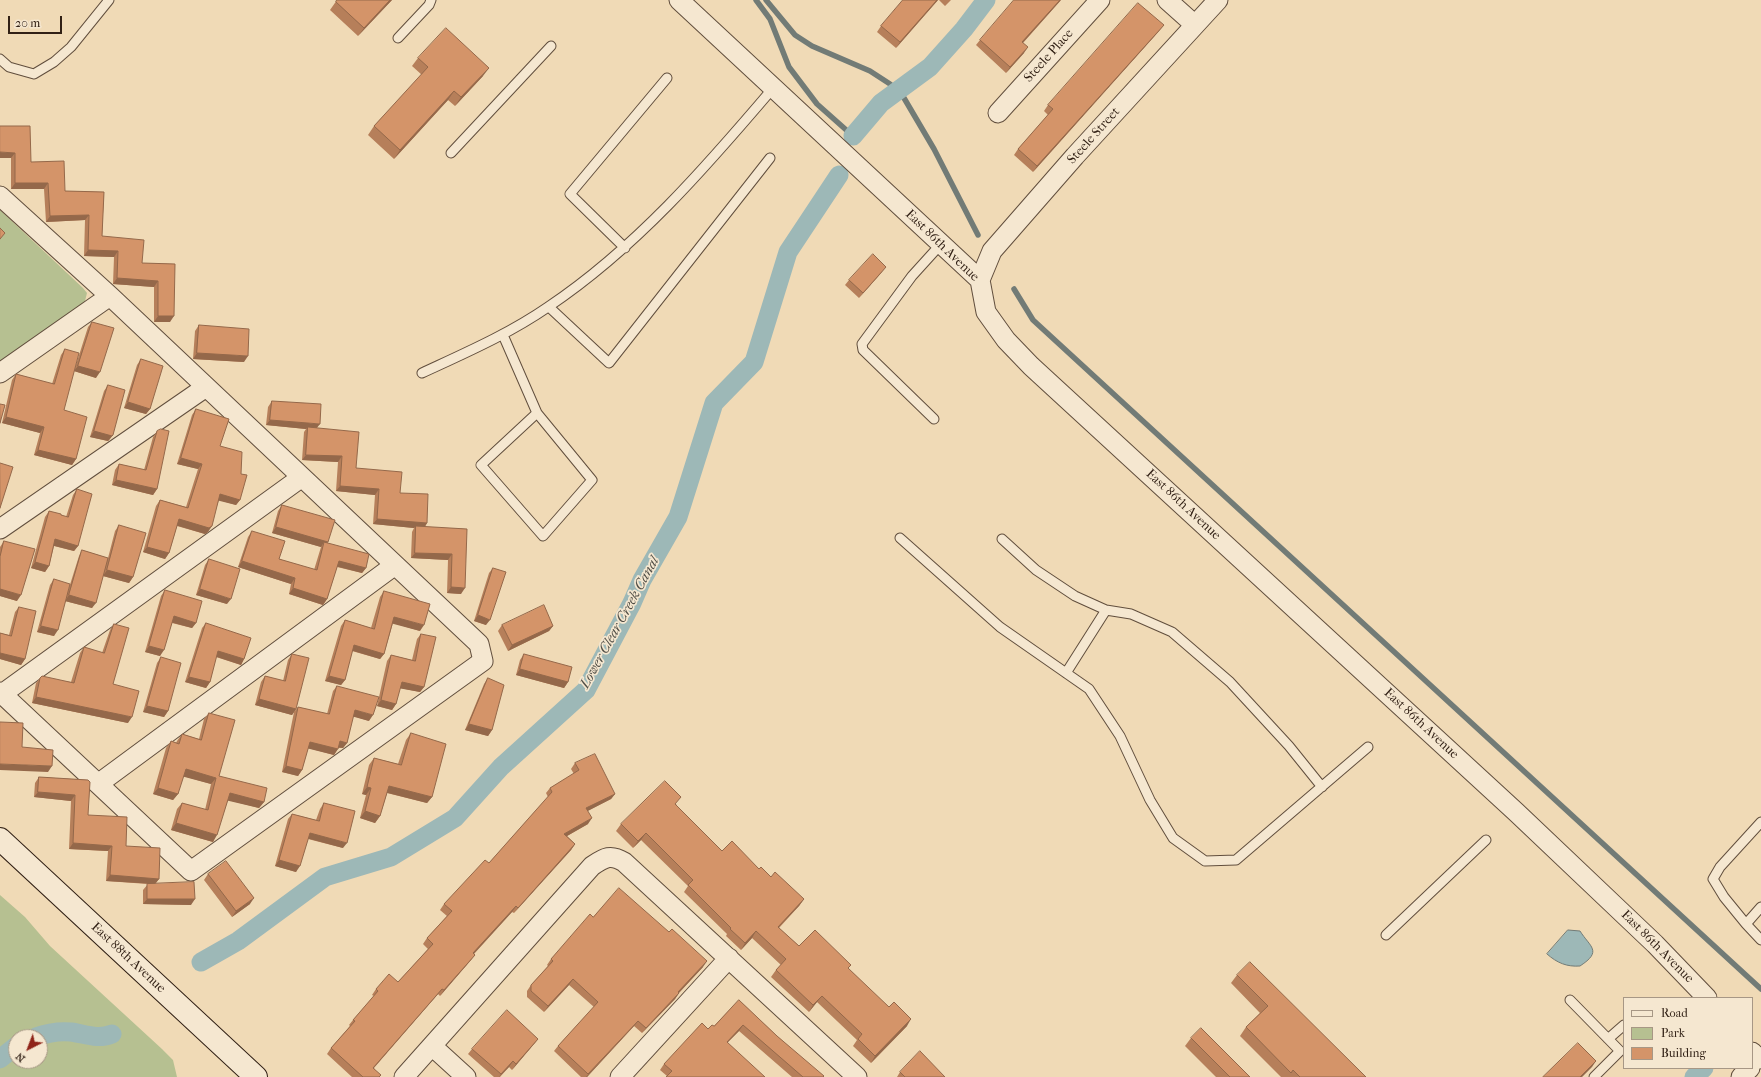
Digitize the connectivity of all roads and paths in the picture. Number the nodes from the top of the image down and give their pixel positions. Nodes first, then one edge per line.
1 (109, 0) edge
2 (431, 0) edge
3 (679, 0) edge
4 (1100, 0) edge
5 (1167, 0) edge
6 (1218, 0) edge
7 (1195, 25) junction
8 (398, 38) dead end
9 (551, 46) dead end
10 (0, 59) edge
11 (667, 78) dead end
12 (774, 87) junction
13 (998, 113) dead end
14 (451, 153) dead end
15 (770, 158) dead end
16 (0, 196) edge
17 (941, 244) junction
18 (625, 248) junction
19 (980, 280) junction
20 (110, 296) junction
21 (549, 307) junction
22 (503, 335) junction
23 (422, 373) dead end
24 (0, 374) edge
25 (206, 387) junction
26 (537, 413) junction
27 (934, 419) dead end
28 (302, 477) junction
29 (0, 529) edge
30 (900, 538) dead end
31 (1002, 539) dead end
32 (395, 565) junction
33 (1106, 610) junction
34 (1066, 673) junction
35 (1, 693) edge
36 (1368, 747) dead end
37 (98, 784) junction
38 (1322, 787) junction
39 (1761, 822) edge
40 (0, 839) edge
41 (1486, 840) dead end
42 (1761, 907) edge
43 (1746, 924) junction
44 (1386, 935) dead end
45 (1761, 940) edge
46 (729, 958) junction
47 (1707, 997) edge
48 (1570, 1000) dead end
49 (1623, 1026) edge
50 (1608, 1039) junction
51 (432, 1046) junction
52 (1748, 1069) edge
53 (243, 1073) edge
54 (848, 1074) edge
55 (404, 1077) edge
56 (466, 1077) edge
57 (620, 1077) edge
58 (1594, 1077) edge
59 (1741, 1077) edge

1 - 10 lane
2 - 8 lane
3 - 12 street, East 86th Avenue
4 - 13 street, Steele Place
5 - 7 street
6 - 7 street, Steele Street
7 - 19 street, Steele Street
9 - 14 lane
11 - 18 lane
12 - 17 street, East 86th Avenue
12 - 18 lane
15 - 21 lane
16 - 20 street
17 - 19 street, East 86th Avenue
17 - 27 lane
18 - 21 lane
19 - 47 street, East 86th Avenue
20 - 24 street
20 - 25 street
21 - 22 lane
22 - 23 lane
22 - 26 lane
25 - 28 street
25 - 29 street
26 - 26 lane
28 - 32 street
28 - 35 street
30 - 34 lane
31 - 33 lane
32 - 37 street
32 - 37 street
33 - 34 lane
33 - 38 lane
34 - 38 lane
35 - 37 street
36 - 38 lane
39 - 43 lane
40 - 53 main road, East 88th Avenue
41 - 44 lane
42 - 43 lane
43 - 45 lane
46 - 51 street
46 - 54 street
46 - 57 street
48 - 50 lane
49 - 50 lane
50 - 58 lane
51 - 55 street
51 - 56 street
52 - 59 street

